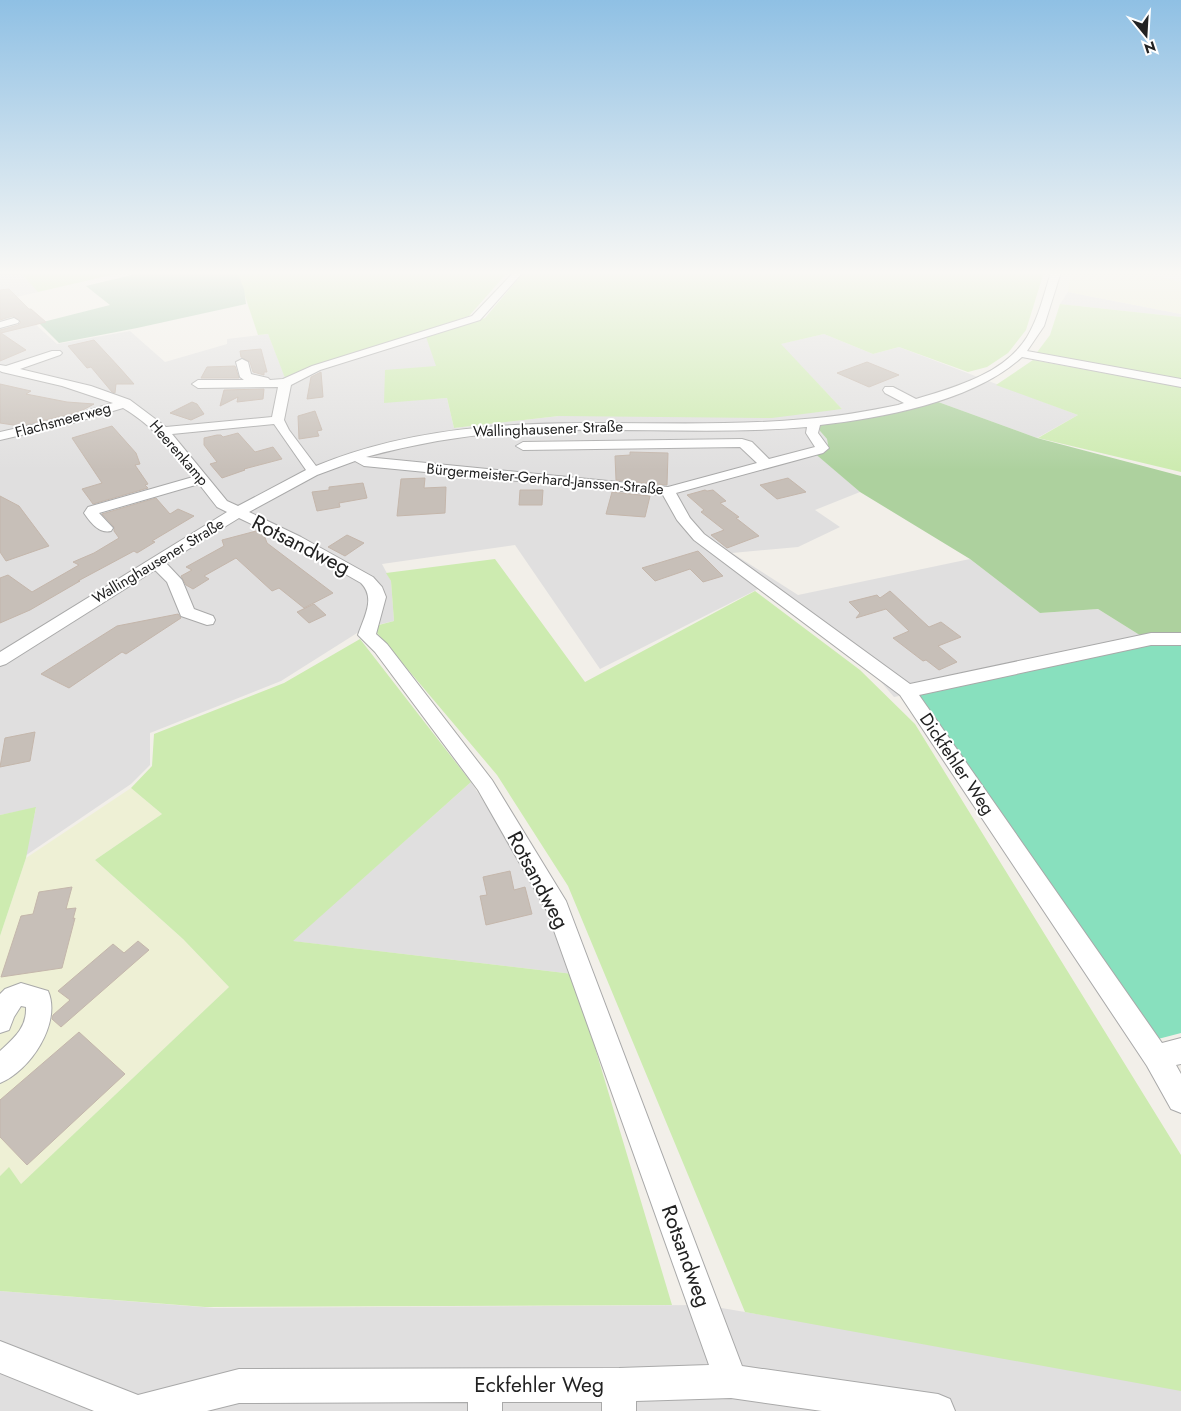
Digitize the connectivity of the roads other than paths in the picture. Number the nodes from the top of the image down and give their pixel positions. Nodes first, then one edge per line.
1 (412, 338) edge
2 (1031, 338) edge
3 (56, 353) dead end
4 (1020, 354) junction
5 (242, 362) dead end
6 (3, 369) edge
7 (272, 382) junction
8 (285, 383) junction
9 (1181, 383) edge
10 (198, 384) dead end
11 (889, 390) dead end
12 (126, 403) junction
13 (916, 404) junction
14 (278, 420) junction
15 (814, 423) junction
16 (163, 431) junction
17 (0, 436) edge
18 (523, 446) dead end
19 (357, 455) junction
20 (767, 465) junction
21 (314, 472) junction
22 (202, 479) junction
23 (668, 491) junction
24 (237, 512) junction
25 (106, 528) dead end
26 (156, 562) junction
27 (206, 620) dead end
28 (1181, 639) edge
29 (0, 660) edge
30 (907, 691) junction
31 (0, 1021) edge
32 (1168, 1054) edge
33 (4, 1058) edge
34 (1181, 1100) edge
35 (0, 1357) edge
36 (731, 1381) junction
37 (485, 1398) edge
38 (619, 1398) edge
39 (136, 1411) edge
40 (140, 1411) edge
41 (938, 1411) edge

1 - 8 street
2 - 4 street, Wallinghausener Straße
3 - 6 street
4 - 9 street
4 - 13 street, Wallinghausener Straße
5 - 7 street
6 - 12 street, Heerenkamp
7 - 8 street
7 - 10 street
8 - 14 street
11 - 13 street
12 - 16 street, Heerenkamp
12 - 17 street, Flachsmeerweg
13 - 15 street, Wallinghausener Straße
14 - 16 street
14 - 21 street
15 - 19 street, Wallinghausener Straße
15 - 20 street, Bürgermeister-Gerhard-Janssen-Straße
16 - 22 street, Heerenkamp
18 - 20 street
19 - 21 street, Wallinghausener Straße
19 - 23 street, Bürgermeister-Gerhard-Janssen-Straße
20 - 23 street, Bürgermeister-Gerhard-Janssen-Straße
21 - 24 street, Wallinghausener Straße
22 - 24 street, Heerenkamp
22 - 25 street
23 - 30 street, Dickfehler Weg
24 - 26 street, Wallinghausener Straße
24 - 36 street, Rotsandweg
26 - 27 street
26 - 29 street, Wallinghausener Straße
28 - 30 street
30 - 32 street, Dickfehler Weg
31 - 33 street
32 - 34 street, Dickfehler Weg
35 - 39 street
36 - 38 street, Eckfehler Weg
36 - 41 street, Eckfehler Weg
37 - 38 street, Eckfehler Weg
37 - 40 street, Eckfehler Weg

